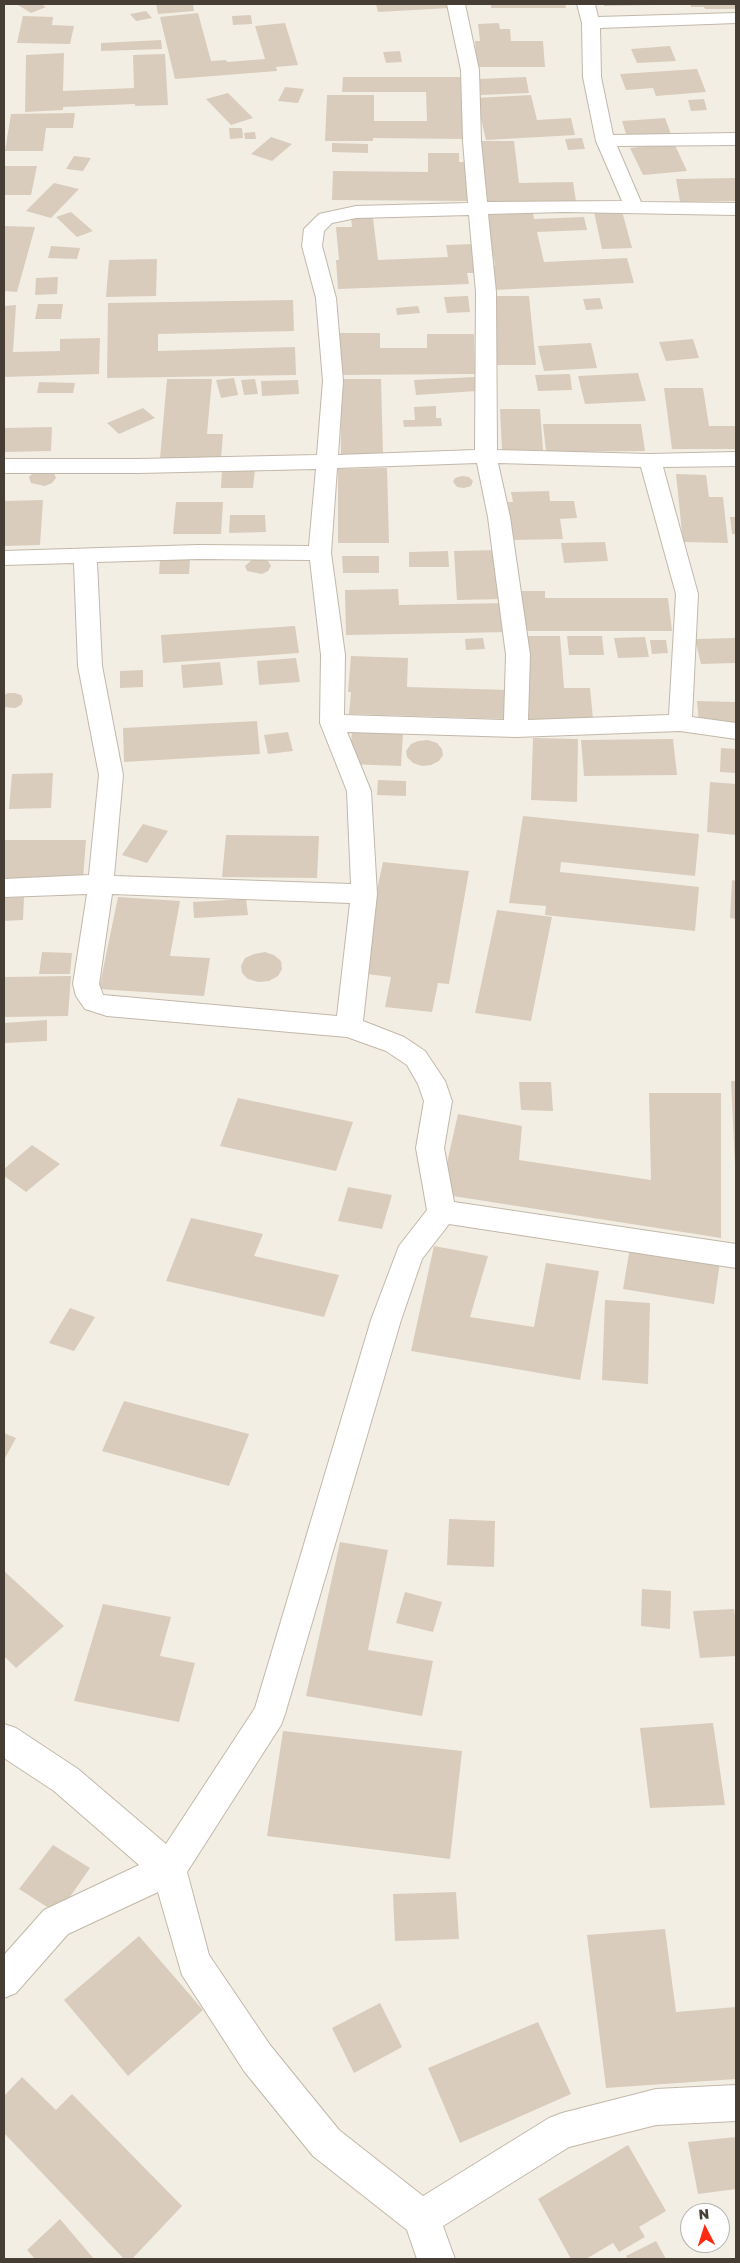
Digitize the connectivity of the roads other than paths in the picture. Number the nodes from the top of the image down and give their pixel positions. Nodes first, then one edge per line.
1 (456, 4) edge
2 (586, 4) edge
3 (736, 18) edge
4 (591, 23) junction
5 (736, 139) edge
6 (605, 141) junction
7 (479, 207) junction
8 (634, 207) junction
9 (736, 209) edge
10 (486, 456) junction
11 (736, 459) edge
12 (650, 460) junction
13 (328, 462) junction
14 (4, 466) edge
15 (320, 553) junction
16 (86, 555) junction
17 (4, 558) edge
18 (332, 723) junction
19 (680, 723) junction
20 (516, 729) junction
21 (736, 731) edge
22 (101, 884) junction
23 (4, 888) edge
24 (364, 894) junction
25 (349, 1027) junction
26 (442, 1212) junction
27 (736, 1256) edge
28 (4, 1739) edge
29 (168, 1869) junction
30 (4, 1981) edge
31 (736, 2103) edge
32 (421, 2218) junction
33 (436, 2259) edge

1 - 7 street
2 - 4 street
3 - 4 street
4 - 6 street
5 - 6 street
6 - 8 street
7 - 8 street
7 - 10 street
7 - 13 street
8 - 9 street
10 - 12 street
10 - 13 street
10 - 20 street
11 - 12 street
12 - 19 street
13 - 14 street
13 - 15 street
15 - 16 street
15 - 18 street
16 - 17 street
16 - 22 street
18 - 20 street
18 - 24 street
19 - 20 street
19 - 21 street
22 - 23 street
22 - 24 street
22 - 25 street
24 - 25 street
25 - 26 street
26 - 27 street
26 - 29 street
28 - 29 street
29 - 30 street
29 - 32 street
31 - 32 street
32 - 33 street

